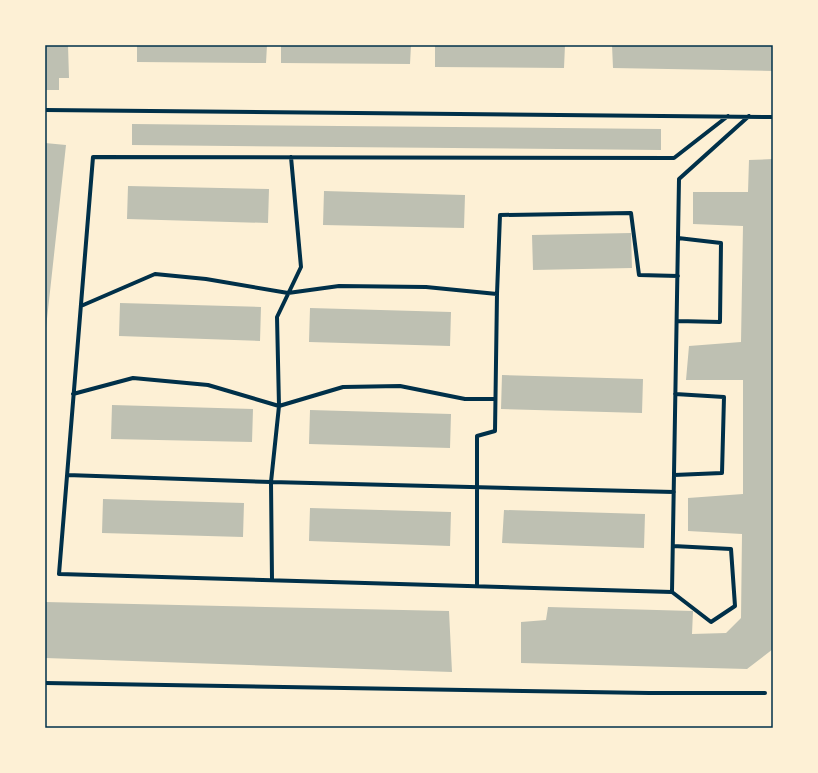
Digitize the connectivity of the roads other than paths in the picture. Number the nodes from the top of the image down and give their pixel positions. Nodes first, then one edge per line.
1 (45, 110) edge
2 (728, 116) junction
3 (750, 116) junction
4 (773, 117) edge
5 (291, 157) junction
6 (678, 238) junction
7 (678, 276) junction
8 (288, 293) junction
9 (497, 294) junction
10 (81, 306) junction
11 (677, 321) junction
12 (73, 394) junction
13 (676, 394) junction
14 (495, 399) junction
15 (279, 406) junction
16 (67, 475) junction
17 (674, 475) junction
18 (271, 482) junction
19 (477, 487) junction
20 (674, 492) junction
21 (673, 546) junction
22 (272, 580) junction
23 (477, 586) junction
24 (672, 592) junction
25 (45, 683) edge
26 (765, 693) dead end

1 - 2 street
2 - 3 street
2 - 5 street
3 - 4 street
3 - 6 street
5 - 8 street
5 - 10 street
6 - 7 street
6 - 11 street
7 - 9 street
7 - 11 street
8 - 9 street
8 - 10 street
8 - 15 street
9 - 14 street
10 - 12 street
11 - 13 street
12 - 15 street
12 - 16 street
13 - 17 street
13 - 17 street
14 - 15 street
14 - 19 street
15 - 18 street
16 - 18 street
16 - 22 street
17 - 20 street
18 - 19 street
18 - 22 street
19 - 20 street
19 - 23 street
20 - 21 street
21 - 24 street
21 - 24 street
22 - 23 street
23 - 24 street
25 - 26 street

